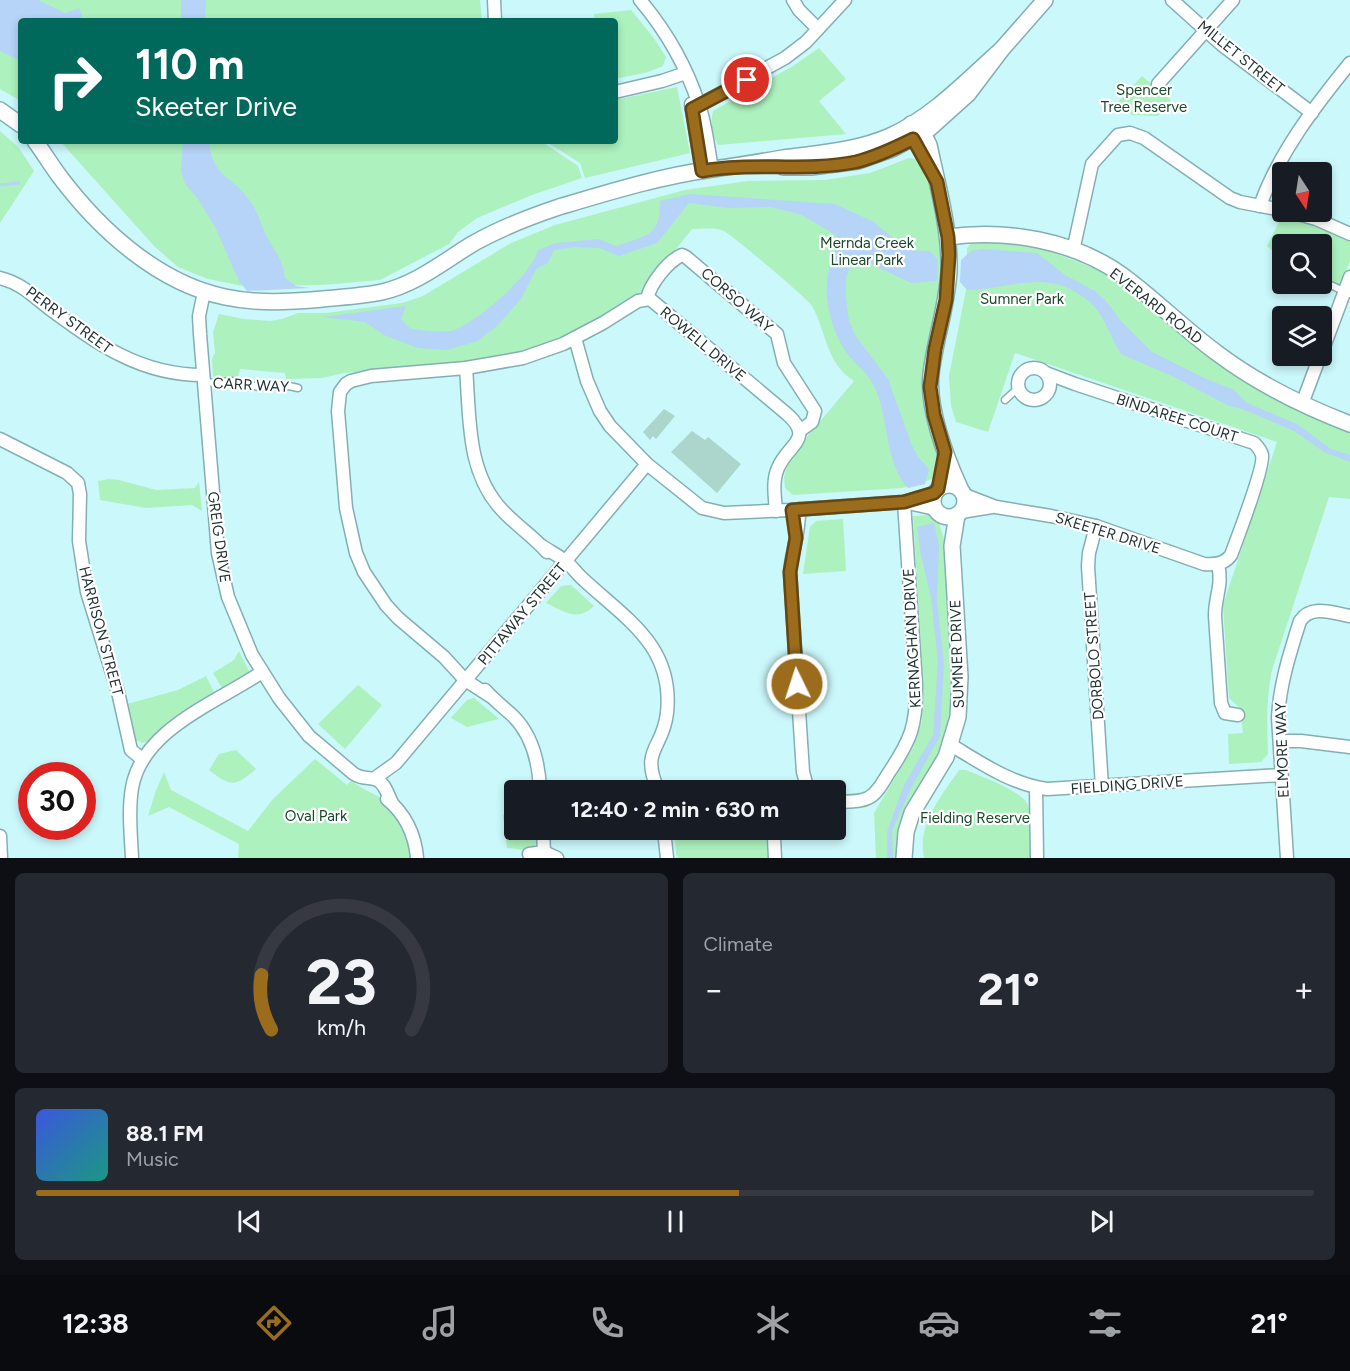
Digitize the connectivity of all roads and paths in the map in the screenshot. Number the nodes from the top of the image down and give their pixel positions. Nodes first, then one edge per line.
1 (494, 0) edge
2 (640, 0) edge
3 (793, 0) edge
4 (845, 0) edge
5 (1045, 0) edge
6 (1172, 0) edge
7 (1233, 0) edge
8 (495, 18) edge
9 (818, 29) junction
10 (1206, 31) junction
11 (1350, 63) edge
12 (686, 73) junction
13 (1158, 84) dead end
14 (618, 91) edge
15 (696, 108) junction
16 (0, 110) edge
17 (1312, 113) junction
18 (18, 123) edge
19 (916, 132) junction
20 (41, 144) edge
21 (707, 170) junction
22 (1260, 206) junction
23 (1272, 208) edge
24 (1323, 222) edge
25 (1350, 234) edge
26 (948, 237) junction
27 (1072, 250) junction
28 (1350, 277) edge
29 (0, 278) edge
30 (1332, 286) edge
31 (209, 293) junction
32 (1347, 293) edge
33 (647, 299) junction
34 (1332, 328) edge
35 (574, 338) junction
36 (1316, 366) edge
37 (466, 368) junction
38 (1046, 373) junction
39 (203, 376) junction
40 (1075, 384) junction
41 (298, 388) dead end
42 (1018, 388) junction
43 (1049, 391) junction
44 (1005, 400) dead end
45 (1302, 404) junction
46 (1350, 424) edge
47 (801, 430) junction
48 (0, 439) edge
49 (945, 452) junction
50 (647, 464) junction
51 (936, 491) junction
52 (962, 492) junction
53 (904, 502) junction
54 (996, 507) junction
55 (795, 510) junction
56 (776, 511) junction
57 (936, 511) junction
58 (959, 513) junction
59 (1096, 526) junction
60 (952, 546) junction
61 (563, 564) junction
62 (1218, 564) junction
63 (1349, 612) edge
64 (264, 674) junction
65 (468, 677) junction
66 (1239, 715) dead end
67 (1280, 741) junction
68 (1350, 747) edge
69 (949, 748) junction
70 (144, 756) junction
71 (803, 772) junction
72 (1281, 775) junction
73 (539, 780) edge
74 (654, 780) edge
75 (802, 780) edge
76 (805, 780) edge
77 (377, 783) junction
78 (1102, 787) junction
79 (1036, 788) junction
80 (846, 801) edge
81 (0, 836) edge
82 (543, 840) edge
83 (665, 840) edge
84 (775, 840) edge
85 (544, 852) junction
86 (529, 854) dead end
87 (1, 858) edge
88 (132, 858) edge
89 (417, 858) edge
90 (556, 858) edge
91 (667, 858) edge
92 (776, 858) edge
93 (904, 858) edge
94 (1037, 858) edge
95 (1287, 858) edge

1 - 8 street
2 - 12 street
3 - 9 street
4 - 9 street
5 - 19 street
6 - 10 street, MILLET STREET
7 - 10 street
9 - 15 street
10 - 13 street
10 - 17 street, MILLET STREET
11 - 17 street
12 - 14 street
12 - 15 street
15 - 21 street
16 - 18 street
17 - 22 street
19 - 21 street
19 - 26 street
20 - 31 street
21 - 31 street
22 - 23 street
22 - 27 street
24 - 25 street
26 - 27 street, EVERARD ROAD
26 - 49 street
27 - 45 street, EVERARD ROAD
28 - 32 street
29 - 39 street, PERRY STREET
30 - 32 lane
31 - 39 street, GREIG DRIVE
32 - 34 street
33 - 35 street, ROWELL DRIVE
33 - 47 street, ROWELL DRIVE
33 - 47 street, CORSO WAY
35 - 37 street, ROWELL DRIVE
35 - 50 street
36 - 45 street
37 - 61 street
37 - 65 street, ROWELL DRIVE
38 - 40 street, BINDAREE COURT
38 - 42 street, BINDAREE COURT
38 - 43 street
39 - 41 lane, CARR WAY
39 - 64 street, GREIG DRIVE
40 - 43 street
40 - 62 street, BINDAREE COURT
42 - 43 street
42 - 44 lane
45 - 46 street, EVERARD ROAD
47 - 56 street
48 - 70 street, HARRISON STREET
49 - 51 street
49 - 52 street
50 - 56 street
50 - 61 street, PITTAWAY STREET
51 - 52 street
51 - 53 street
51 - 57 street
52 - 54 street, SKEETER DRIVE
52 - 58 street
53 - 55 street
53 - 57 street
53 - 80 street, KERNAGHAN DRIVE
54 - 58 street, SKEETER DRIVE
54 - 59 street, SKEETER DRIVE
55 - 56 street
55 - 71 street
57 - 58 street
57 - 60 street, SUMNER DRIVE
58 - 60 street, SUMNER DRIVE
59 - 62 street, SKEETER DRIVE
59 - 78 street, DORBOLO STREET
60 - 69 street, SUMNER DRIVE
61 - 65 street, PITTAWAY STREET
61 - 74 street
62 - 66 street
63 - 67 street, ELMORE WAY
64 - 70 street
64 - 77 street, GREIG DRIVE
65 - 73 street, ROWELL DRIVE
65 - 77 street, PITTAWAY STREET
67 - 68 street
67 - 72 street, ELMORE WAY
69 - 79 street, FIELDING DRIVE
69 - 93 street, SUMNER DRIVE
70 - 88 street
71 - 75 street
71 - 76 street
72 - 78 street, FIELDING DRIVE
72 - 95 street, ELMORE WAY
77 - 89 street
78 - 79 street, FIELDING DRIVE
79 - 94 street
81 - 87 street
82 - 85 street
83 - 91 street
84 - 92 street
85 - 86 street
85 - 90 street

